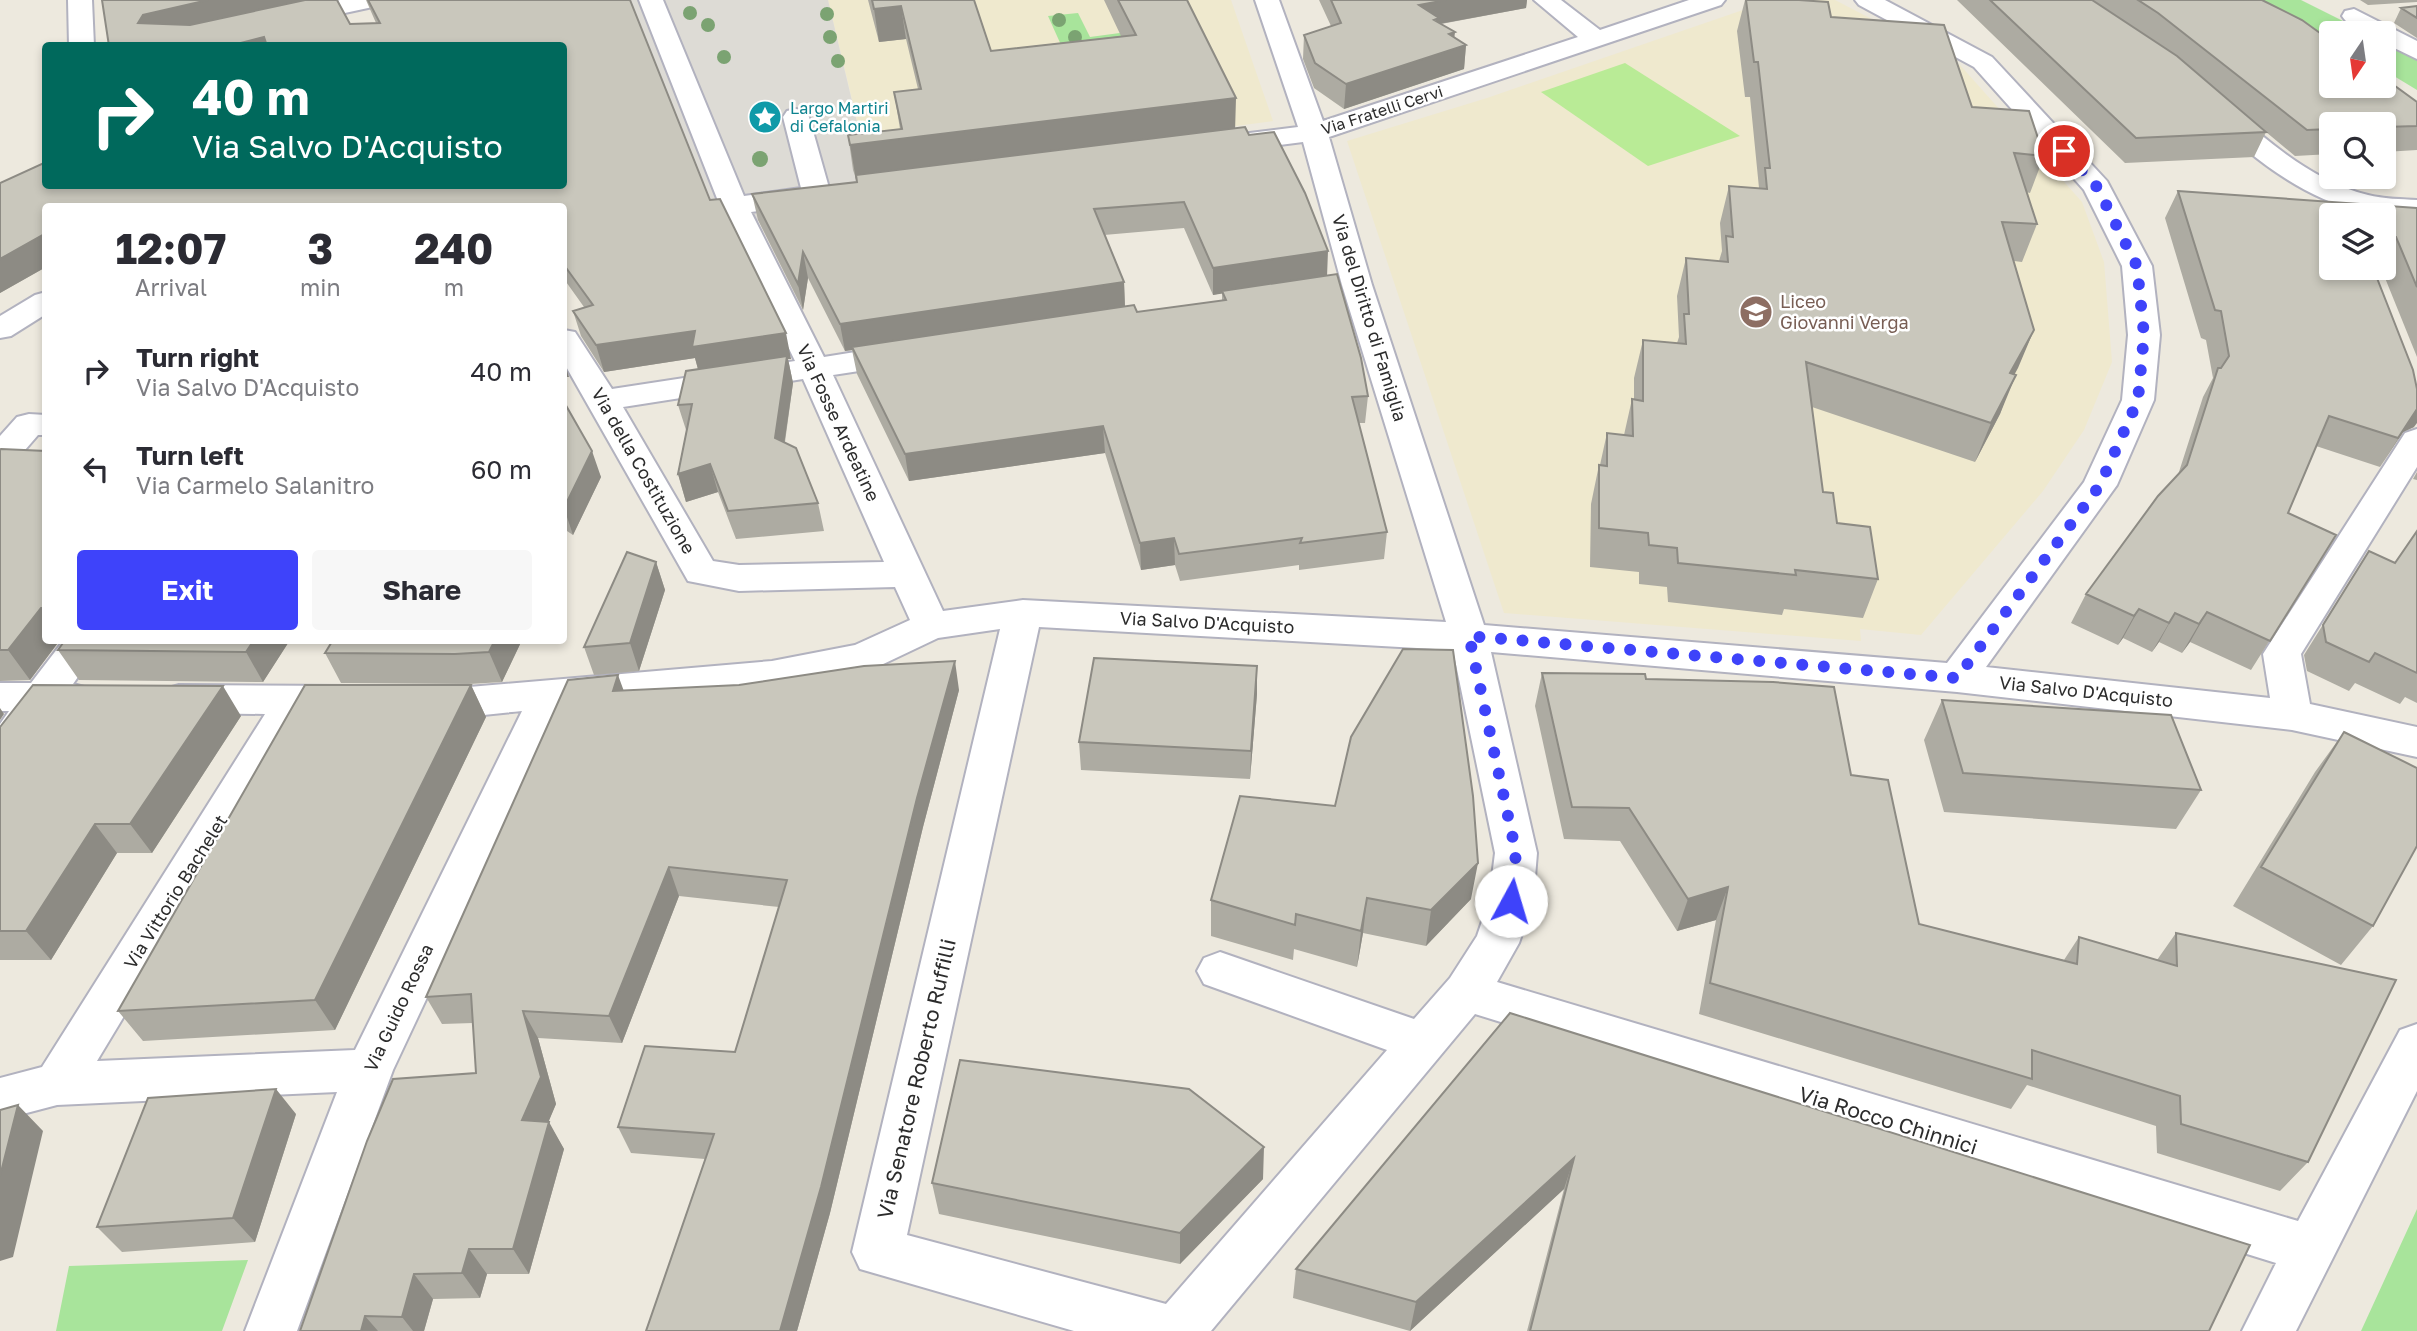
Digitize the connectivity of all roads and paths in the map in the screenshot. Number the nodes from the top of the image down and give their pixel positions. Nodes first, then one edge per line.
1 (80, 0) edge
2 (651, 0) edge
3 (1268, 0) edge
4 (1546, 0) edge
5 (1713, 0) edge
6 (1867, 0) edge
7 (359, 8) edge
8 (2354, 16) dead end
9 (2381, 21) edge
10 (271, 22) edge
11 (2396, 26) edge
12 (2396, 31) edge
13 (2417, 33) edge
14 (1596, 39) junction
15 (82, 42) edge
16 (2417, 51) edge
17 (2200, 94) edge
18 (796, 117) dead end
19 (1314, 133) junction
20 (1204, 147) edge
21 (2338, 203) edge
22 (2396, 207) edge
23 (2417, 209) edge
24 (738, 214) junction
25 (42, 303) edge
26 (0, 329) edge
27 (567, 344) edge
28 (936, 349) edge
29 (814, 368) junction
30 (603, 400) junction
31 (37, 424) edge
32 (2417, 440) edge
33 (0, 457) edge
34 (907, 574) junction
35 (1023, 613) junction
36 (931, 626) junction
37 (1469, 636) junction
38 (82, 644) edge
39 (1957, 678) junction
40 (550, 695) junction
41 (0, 697) edge
42 (41, 698) junction
43 (108, 698) edge
44 (148, 698) edge
45 (295, 699) junction
46 (2292, 715) junction
47 (2417, 742) edge
48 (0, 753) edge
49 (1220, 971) dead end
50 (1466, 992) junction
51 (1424, 1043) junction
52 (2417, 1044) edge
53 (369, 1070) junction
54 (57, 1084) junction
55 (0, 1099) edge
56 (2311, 1249) junction
57 (271, 1331) edge
58 (1169, 1331) edge
59 (1177, 1331) edge
60 (2268, 1331) edge

1 - 15 street
2 - 24 street, Via Fosse Ardeatine
3 - 19 street, Via del Diritto di Famiglia
4 - 14 street
5 - 14 street, Via Fratelli Cervi
6 - 39 street
7 - 10 street
8 - 9 street
11 - 13 street
12 - 16 street
14 - 19 street, Via Fratelli Cervi
17 - 21 street
18 - 24 street
19 - 20 street, Via Fratelli Cervi
19 - 37 street, Via del Diritto di Famiglia
22 - 23 street
24 - 29 street, Via Fosse Ardeatine
25 - 26 street
27 - 30 street, Via della Costituzione
28 - 29 street
29 - 30 street
29 - 34 street, Via Fosse Ardeatine
30 - 34 street, Via della Costituzione
31 - 33 street
32 - 46 street
34 - 36 street, Via Fosse Ardeatine
35 - 36 street, Via Salvo D'Acquisto
35 - 37 street, Via Salvo D'Acquisto
35 - 58 street, Via Senatore Roberto Ruffilli
36 - 40 street, Via Salvo D'Acquisto
37 - 39 street, Via Salvo D'Acquisto
37 - 50 street, Via del Diritto di Famiglia
38 - 42 street
39 - 46 street, Via Salvo D'Acquisto
40 - 45 street, Via Salvo D'Acquisto
40 - 53 street, Via Guido Rossa
41 - 42 street
42 - 43 street
42 - 48 street
44 - 45 street, Via Salvo D'Acquisto
45 - 54 street, Via Vittorio Bachelet
46 - 47 street, Via Salvo D'Acquisto
49 - 51 street
50 - 51 street, Via del Diritto di Famiglia
50 - 56 street, Via Rocco Chinnici
51 - 59 street, Via del Diritto di Famiglia
52 - 56 street
53 - 54 street
53 - 57 street, Via Guido Rossa
54 - 55 street
56 - 60 street

